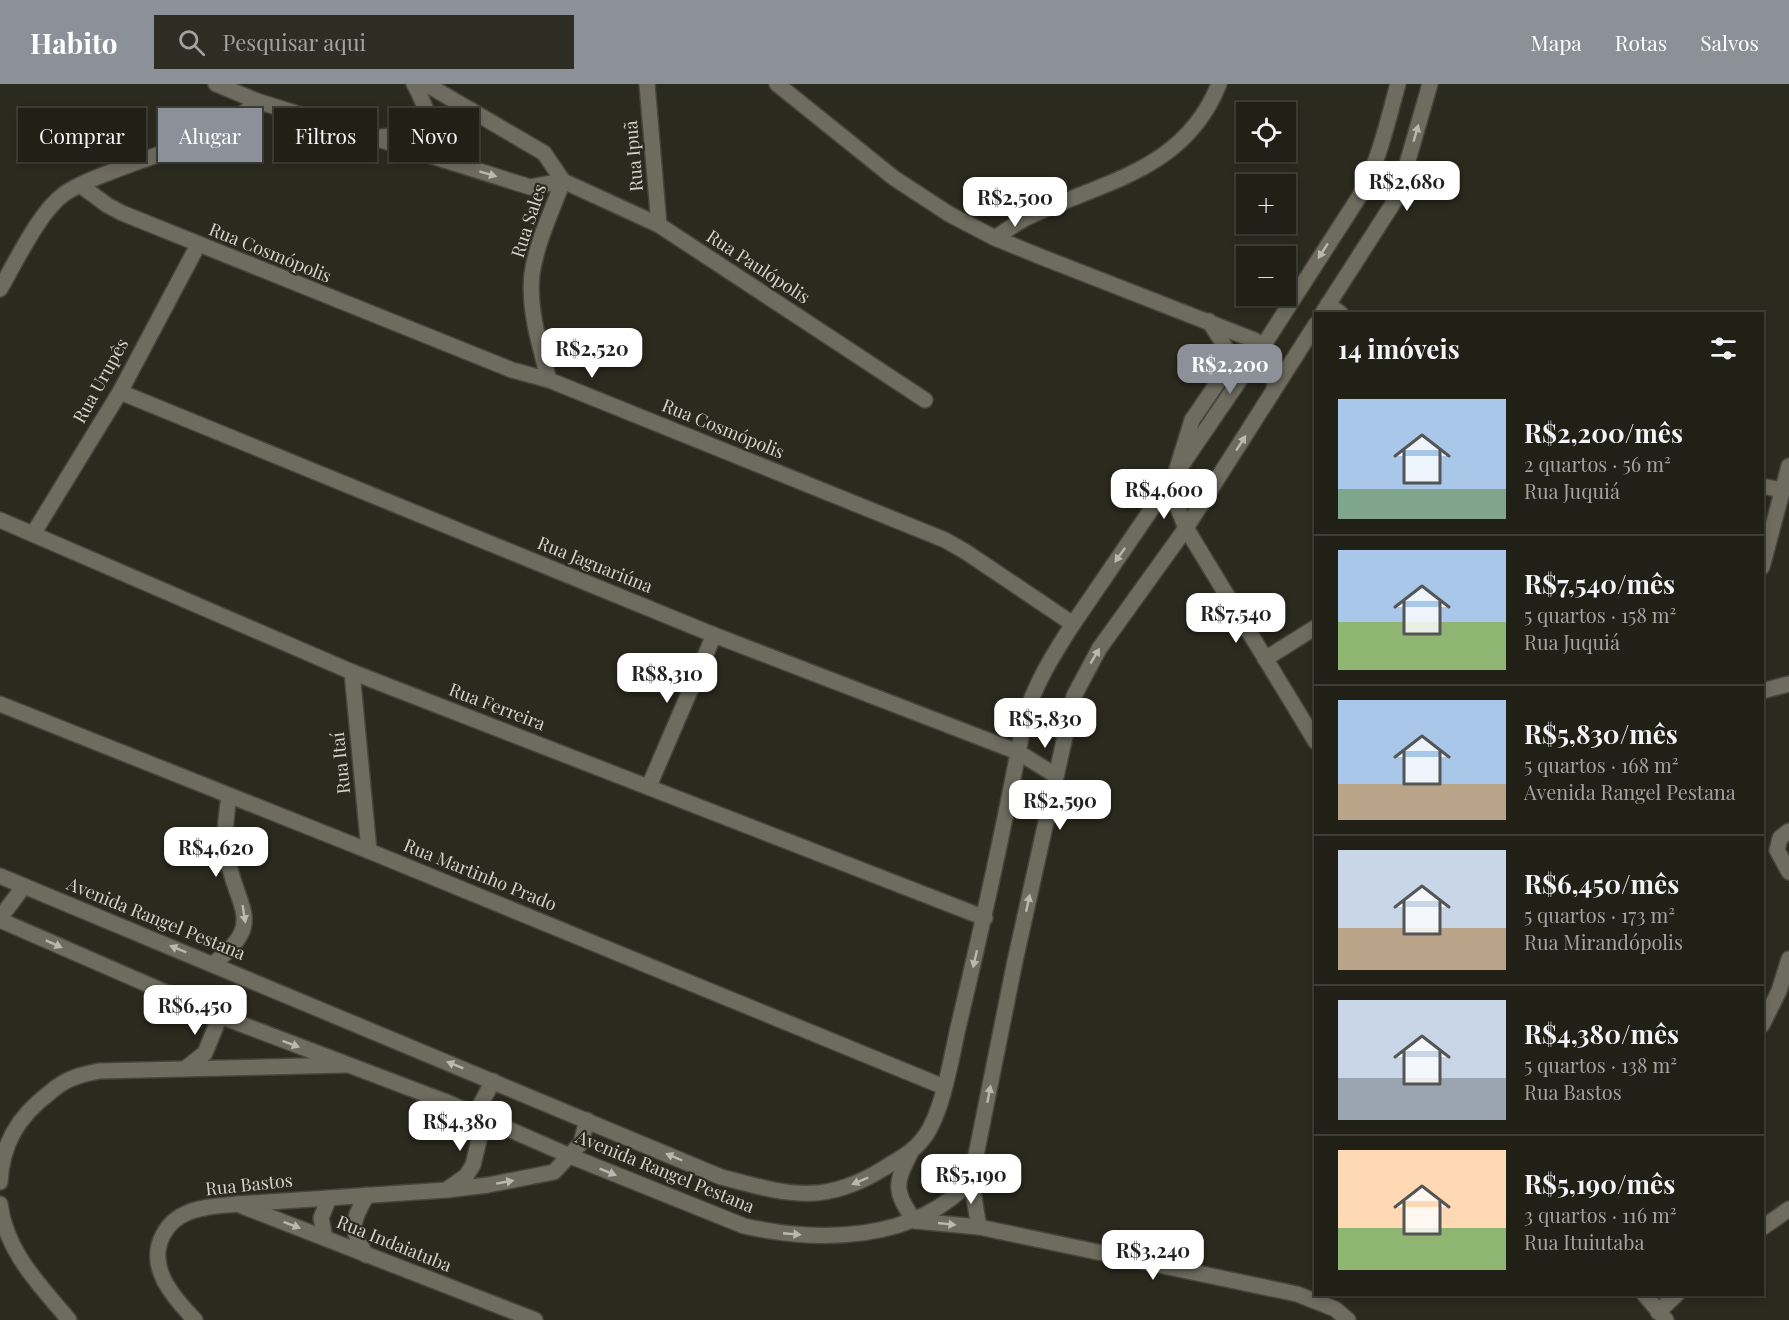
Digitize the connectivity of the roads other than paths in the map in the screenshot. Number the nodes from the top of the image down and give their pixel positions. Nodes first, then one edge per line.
1 (216, 84) edge
2 (414, 84) edge
3 (426, 84) edge
4 (647, 84) edge
5 (777, 84) edge
6 (1219, 84) edge
7 (1398, 84) edge
8 (1430, 84) edge
9 (257, 101) junction
10 (279, 108) edge
11 (425, 108) edge
12 (468, 108) edge
13 (479, 115) edge
14 (450, 162) edge
15 (563, 181) junction
16 (80, 185) junction
17 (659, 225) junction
18 (995, 238) junction
19 (198, 245) junction
20 (0, 289) edge
21 (1325, 309) edge
22 (1209, 321) junction
23 (1314, 327) edge
24 (1263, 346) junction
25 (549, 380) junction
26 (120, 392) junction
27 (1273, 394) junction
28 (925, 400) dead end
29 (1789, 466) edge
30 (1176, 472) junction
31 (1764, 486) edge
32 (1782, 490) junction
33 (0, 520) edge
34 (1186, 528) junction
35 (33, 534) junction
36 (1764, 559) edge
37 (1073, 624) junction
38 (1314, 628) edge
39 (714, 634) junction
40 (1265, 659) junction
41 (352, 672) junction
42 (1789, 684) edge
43 (1764, 690) edge
44 (0, 704) edge
45 (1314, 739) edge
46 (1018, 752) junction
47 (1055, 775) junction
48 (649, 786) junction
49 (229, 795) junction
50 (1789, 831) edge
51 (369, 851) junction
52 (1789, 872) edge
53 (0, 876) edge
54 (24, 886) junction
55 (984, 918) junction
56 (0, 919) edge
57 (1789, 959) edge
58 (213, 964) junction
59 (220, 1017) junction
60 (1764, 1021) edge
61 (346, 1065) junction
62 (186, 1068) junction
63 (493, 1081) junction
64 (944, 1087) junction
65 (475, 1114) junction
66 (587, 1120) junction
67 (911, 1152) junction
68 (570, 1156) junction
69 (971, 1180) junction
70 (0, 1182) edge
71 (447, 1190) junction
72 (367, 1195) junction
73 (328, 1198) junction
74 (0, 1204) edge
75 (238, 1204) junction
76 (1789, 1209) edge
77 (915, 1221) junction
78 (979, 1227) junction
79 (1764, 1227) edge
80 (325, 1238) junction
81 (366, 1255) junction
82 (1646, 1296) edge
83 (1676, 1296) edge
84 (1333, 1302) edge
85 (1662, 1316) edge
86 (69, 1320) edge
87 (195, 1320) edge
88 (536, 1320) edge
89 (1348, 1320) edge

1 - 9 street
2 - 11 street
3 - 12 street
4 - 17 street, Rua Ipuã
5 - 18 street
6 - 18 street
7 -> 24 street, Avenida Rangel Pestana
21 -> 8 street
9 - 10 street
9 - 16 street
13 - 15 street
14 -> 15 street
15 - 17 street, Rua Paulópolis
15 - 25 street, Rua Sales
16 - 19 street, Rua Cosmópolis
16 - 20 street
17 - 28 street, Rua Paulópolis
18 - 22 street
19 - 25 street, Rua Cosmópolis
19 - 26 street, Rua Urupês
22 - 24 street
22 - 30 street
23 - 27 street
24 - 27 street
24 - 30 street, Avenida Rangel Pestana
25 - 37 street, Rua Cosmópolis
26 - 35 street, Rua Urupês
26 - 39 street, Rua Jaguariúna
34 -> 27 street
29 - 32 street
30 - 34 street
30 -> 37 street, Avenida Rangel Pestana
31 - 32 street
32 - 36 street
33 - 35 street, Rua Ferreira
34 - 40 street
47 -> 34 street
35 - 41 street, Rua Ferreira
37 - 46 street, Avenida Rangel Pestana
38 - 40 street
39 - 46 street, Rua Jaguariúna
39 - 48 street
40 - 45 street
41 - 48 street, Rua Ferreira
41 - 51 street, Rua Itaí
42 - 43 street
44 - 49 street, Rua Martinho Prado
46 - 47 street, Rua Jaguariúna
46 - 55 street, Avenida Rangel Pestana
69 -> 47 street
48 - 55 street, Rua Ferreira
49 - 51 street, Rua Martinho Prado
49 -> 58 street
50 - 52 street
51 - 64 street, Rua Martinho Prado
53 - 54 street, Avenida Rangel Pestana
54 - 56 street
58 -> 54 street, Avenida Rangel Pestana
55 -> 64 street, Avenida Rangel Pestana
56 -> 59 street, Avenida Rangel Pestana
57 - 60 street
63 -> 58 street, Avenida Rangel Pestana
59 -> 61 street, Avenida Rangel Pestana
59 - 62 street
61 - 62 street
61 - 65 street, Avenida Rangel Pestana
62 - 70 street
63 - 65 street
63 - 66 street, Avenida Rangel Pestana
64 - 67 street, Avenida Rangel Pestana
65 - 68 street, Avenida Rangel Pestana
65 - 71 street
67 -> 66 street, Avenida Rangel Pestana
66 - 68 street, Rua Bastos
67 - 77 street
71 -> 68 street, Rua Bastos
68 -> 77 street, Avenida Rangel Pestana
69 - 77 street, Avenida Rangel Pestana
69 - 78 street
71 - 72 street, Rua Bastos
72 - 73 street, Rua Bastos
72 - 81 street
73 - 75 street, Rua Bastos
73 - 80 street
74 - 86 street
75 -> 80 street, Rua Indaiatuba
75 - 87 street, Rua Bastos
76 - 79 street
77 -> 78 street
78 - 84 street
80 - 81 street, Rua Indaiatuba
81 - 88 street, Rua Indaiatuba
82 - 85 street
83 - 85 street
84 - 89 street

